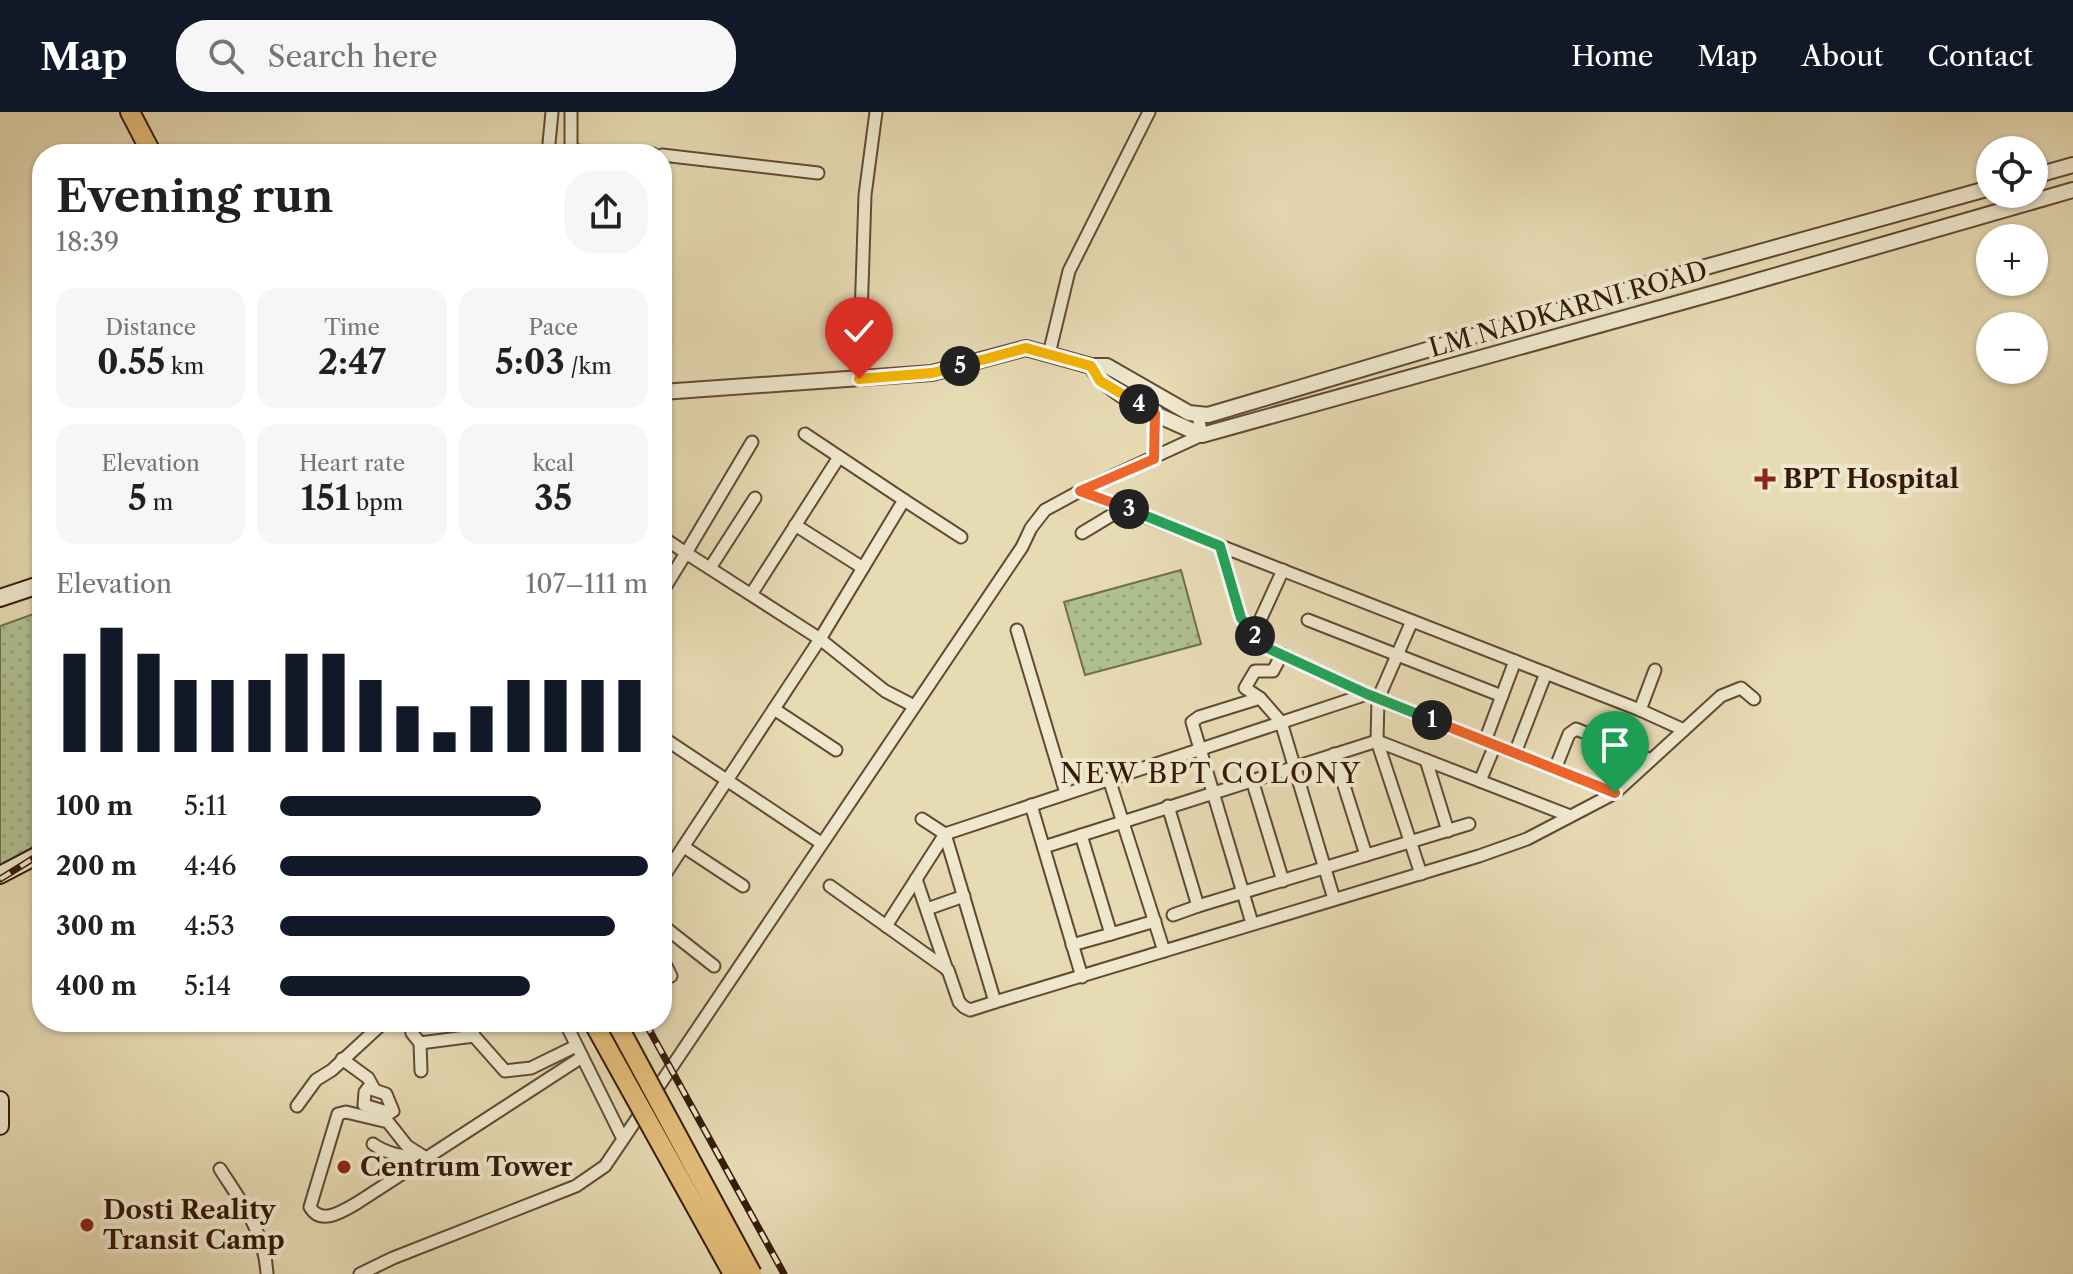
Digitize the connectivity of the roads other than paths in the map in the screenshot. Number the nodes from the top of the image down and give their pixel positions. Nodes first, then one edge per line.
1 (130, 112) edge
2 (552, 112) edge
3 (571, 112) edge
4 (876, 112) edge
5 (1149, 112) edge
6 (147, 144) edge
7 (549, 144) edge
8 (571, 144) edge
9 (672, 156) edge
10 (2073, 165) edge
11 (2048, 172) edge
12 (818, 173) dead end
13 (2073, 190) edge
14 (1976, 192) edge
15 (1049, 354) junction
16 (1091, 366) junction
17 (859, 379) junction
18 (672, 391) edge
19 (1283, 392) junction
20 (1290, 410) junction
21 (1155, 413) junction
22 (1198, 416) junction
23 (805, 434) dead end
24 (1202, 435) junction
25 (752, 442) dead end
26 (839, 457) junction
27 (1154, 459) junction
28 (1080, 491) junction
29 (755, 498) dead end
30 (904, 500) junction
31 (1125, 507) junction
32 (795, 525) junction
33 (1082, 533) dead end
34 (961, 537) dead end
35 (672, 544) edge
36 (1220, 546) junction
37 (686, 553) junction
38 (710, 568) junction
39 (863, 568) junction
40 (1283, 570) junction
41 (672, 576) edge
42 (32, 587) edge
43 (752, 593) junction
44 (0, 598) edge
45 (1308, 620) dead end
46 (1412, 621) junction
47 (1017, 630) dead end
48 (1255, 634) junction
49 (820, 639) junction
50 (1282, 654) junction
51 (1397, 655) junction
52 (1515, 661) junction
53 (1655, 670) dead end
54 (1546, 673) junction
55 (1373, 696) junction
56 (1502, 696) junction
57 (1260, 698) junction
58 (1754, 699) dead end
59 (914, 706) junction
60 (774, 709) junction
61 (1640, 710) junction
62 (1281, 722) junction
63 (1684, 730) junction
64 (1377, 741) junction
65 (1490, 743) junction
66 (672, 744) edge
67 (1200, 749) junction
68 (836, 750) dead end
69 (1515, 753) junction
70 (1334, 754) junction
71 (1426, 760) junction
72 (1651, 760) junction
73 (1296, 766) junction
74 (1555, 769) junction
75 (1109, 779) junction
76 (727, 780) junction
77 (1252, 780) junction
78 (1480, 781) junction
79 (1213, 792) junction
80 (1066, 793) junction
81 (1615, 793) junction
82 (1031, 805) junction
83 (1168, 806) junction
84 (1570, 816) junction
85 (922, 819) dead end
86 (1122, 821) junction
87 (1469, 824) dead end
88 (1448, 831) junction
89 (945, 834) junction
90 (1081, 835) junction
91 (1411, 842) junction
92 (821, 843) junction
93 (684, 847) junction
94 (1044, 847) junction
95 (1366, 855) junction
96 (32, 858) edge
97 (672, 864) edge
98 (1325, 867) junction
99 (1421, 874) junction
100 (0, 875) edge
101 (916, 879) junction
102 (1283, 881) junction
103 (743, 886) dead end
104 (830, 886) dead end
105 (1243, 893) junction
106 (964, 896) junction
107 (1334, 899) junction
108 (1198, 906) junction
109 (927, 909) junction
110 (1173, 915) dead end
111 (1155, 921) junction
112 (1252, 923) junction
113 (886, 926) junction
114 (672, 933) edge
115 (1111, 934) junction
116 (1072, 945) junction
117 (1164, 951) junction
118 (714, 966) dead end
119 (948, 970) junction
120 (1082, 977) junction
121 (995, 1002) junction
122 (373, 1032) edge
123 (414, 1032) edge
124 (473, 1032) edge
125 (570, 1032) edge
126 (599, 1032) edge
127 (621, 1032) edge
128 (474, 1036) junction
129 (420, 1043) junction
130 (579, 1051) junction
131 (342, 1059) junction
132 (421, 1071) dead end
133 (505, 1071) junction
134 (490, 1074) dead end
135 (370, 1085) dead end
136 (0, 1100) edge
137 (297, 1106) dead end
138 (0, 1126) edge
139 (623, 1139) junction
140 (373, 1144) dead end
141 (426, 1158) junction
142 (220, 1169) dead end
143 (267, 1274) edge
144 (360, 1274) edge
145 (733, 1274) edge
146 (752, 1274) edge

1 - 6 main road
2 - 7 street
3 - 8 street
4 - 17 street
5 - 15 street
9 - 12 street
10 - 11 street
13 - 20 street, LM NADKARNI ROAD
14 - 19 street, LM NADKARNI ROAD
15 - 16 street
15 - 17 street
16 - 21 street
16 - 22 street
17 - 18 street
19 - 20 street
19 - 22 street, LM NADKARNI ROAD
20 - 24 street, LM NADKARNI ROAD
21 - 24 street
21 - 27 street
22 - 24 street
23 - 26 street
24 - 27 street
25 - 37 street
26 - 30 street
26 - 32 street
27 - 28 street
28 - 31 street
28 - 59 street
29 - 38 street
30 - 34 street
30 - 39 street
31 - 33 street
31 - 36 street
32 - 39 street
32 - 43 street
35 - 37 street
36 - 40 street
36 - 48 street
37 - 38 street
37 - 41 street
38 - 43 street
39 - 49 street
40 - 46 street
40 - 48 street
42 - 44 main road
43 - 49 street
45 - 51 street
46 - 51 street
46 - 52 street
47 - 80 street
48 - 50 street
49 - 59 street
49 - 60 street
50 - 55 street
50 - 57 street
51 - 55 street
51 - 56 street
52 - 54 street
52 - 56 street
53 - 61 street
54 - 61 street
54 - 69 street
55 - 62 street
55 - 64 street
55 - 65 street
56 - 65 street
57 - 62 street
57 - 67 street
58 - 63 street
59 - 92 street
60 - 68 street
60 - 76 street
61 - 63 street
62 - 67 street
62 - 73 street
63 - 72 street
64 - 70 street
64 - 71 street
64 - 91 street
65 - 69 street
65 - 78 street
66 - 76 street
67 - 75 street
67 - 79 street
69 - 74 street
70 - 73 street
70 - 95 street
71 - 78 street
71 - 88 street
72 - 74 street
72 - 81 street
73 - 77 street
73 - 98 street
74 - 81 street
75 - 80 street
75 - 86 street
76 - 92 street
76 - 93 street
77 - 79 street
77 - 102 street
78 - 84 street
79 - 83 street
79 - 105 street
80 - 82 street
81 - 84 street
82 - 89 street
82 - 94 street
83 - 86 street
83 - 108 street
84 - 99 street
85 - 89 street
86 - 90 street
86 - 111 street
87 - 88 street
88 - 91 street
89 - 101 street
89 - 106 street
90 - 94 street
90 - 115 street
91 - 95 street
91 - 99 street
92 - 139 street
93 - 97 street
93 - 103 street
94 - 116 street
95 - 98 street
96 - 100 main road
98 - 102 street
98 - 107 street
99 - 107 street
101 - 109 street
101 - 113 street
102 - 105 street
104 - 113 street
105 - 108 street
105 - 112 street
106 - 109 street
106 - 121 street
107 - 112 street
108 - 110 street
109 - 119 street
111 - 115 street
111 - 117 street
112 - 117 street
113 - 119 street
114 - 118 street
115 - 116 street
116 - 120 street
117 - 120 street
119 - 121 street
120 - 121 street
122 - 131 street
123 - 129 street
124 - 128 street
125 - 130 street
126 - 145 main road, bridge
127 - 146 main road, bridge
128 - 129 street
128 - 133 street
129 - 132 street
130 - 133 street
130 - 139 street
130 - 141 street
131 - 135 street
131 - 137 street
133 - 134 street
136 - 138 main road
139 - 144 street
140 - 141 street
141 - 141 street
142 - 143 street

